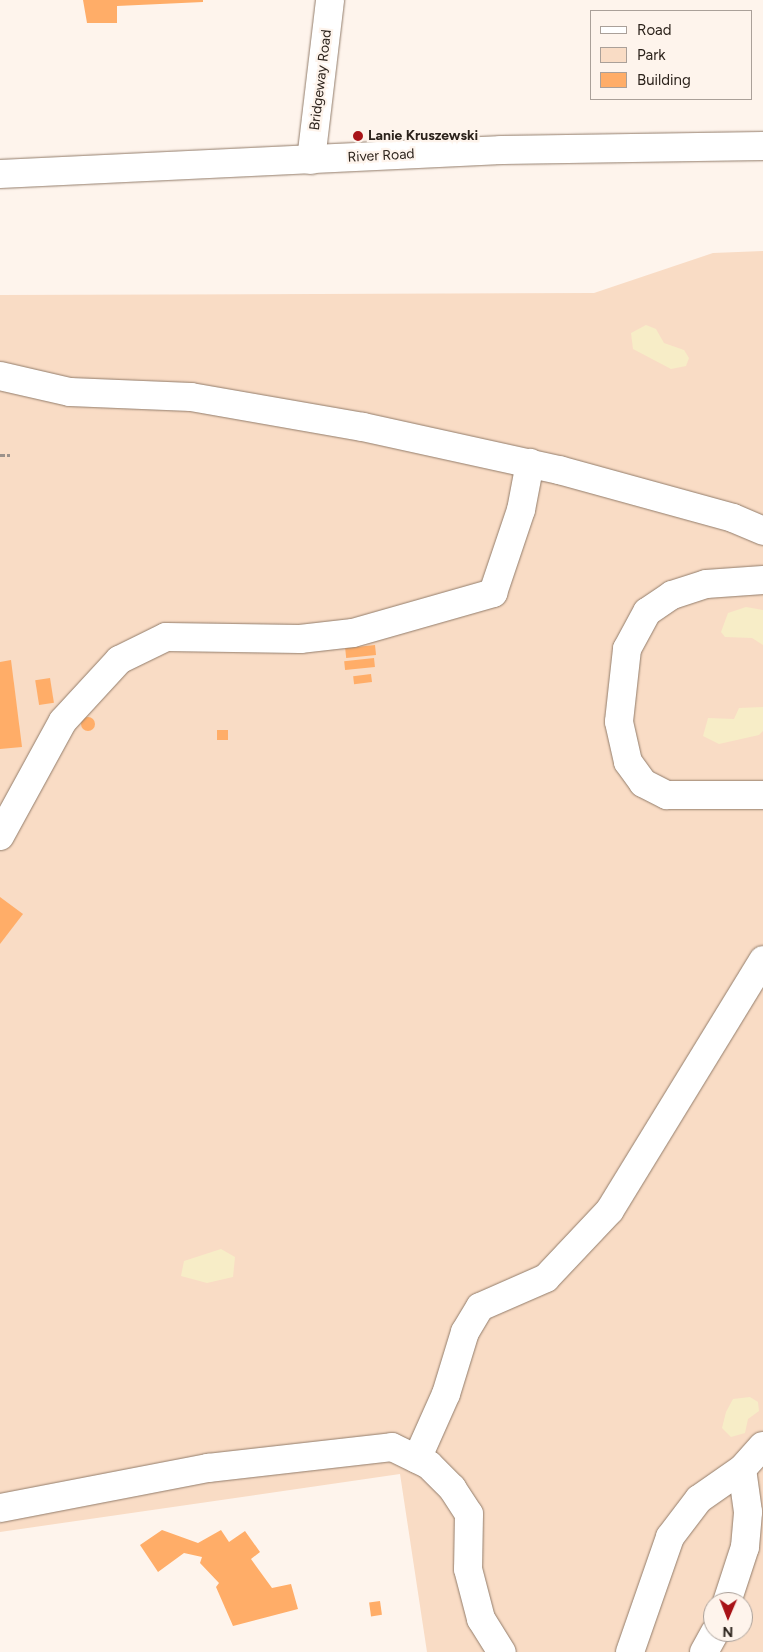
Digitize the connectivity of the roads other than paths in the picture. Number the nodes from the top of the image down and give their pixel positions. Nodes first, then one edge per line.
1 (330, 0) edge
2 (763, 146) edge
3 (311, 160) junction
4 (0, 174) edge
5 (0, 376) edge
6 (530, 463) junction
7 (763, 531) edge
8 (763, 580) edge
9 (763, 795) edge
10 (0, 836) edge
11 (763, 960) edge
12 (763, 1446) edge
13 (417, 1459) junction
14 (742, 1469) junction
15 (0, 1508) edge
16 (731, 1592) edge
17 (502, 1652) edge
18 (630, 1652) edge

1 - 3 main road, Bridgeway Road
2 - 3 main road, River Road
3 - 4 main road, River Road
5 - 6 main road
6 - 7 main road
6 - 10 main road
8 - 9 main road
11 - 13 main road
12 - 14 main road
13 - 15 main road
13 - 17 main road
14 - 16 main road
14 - 18 main road

